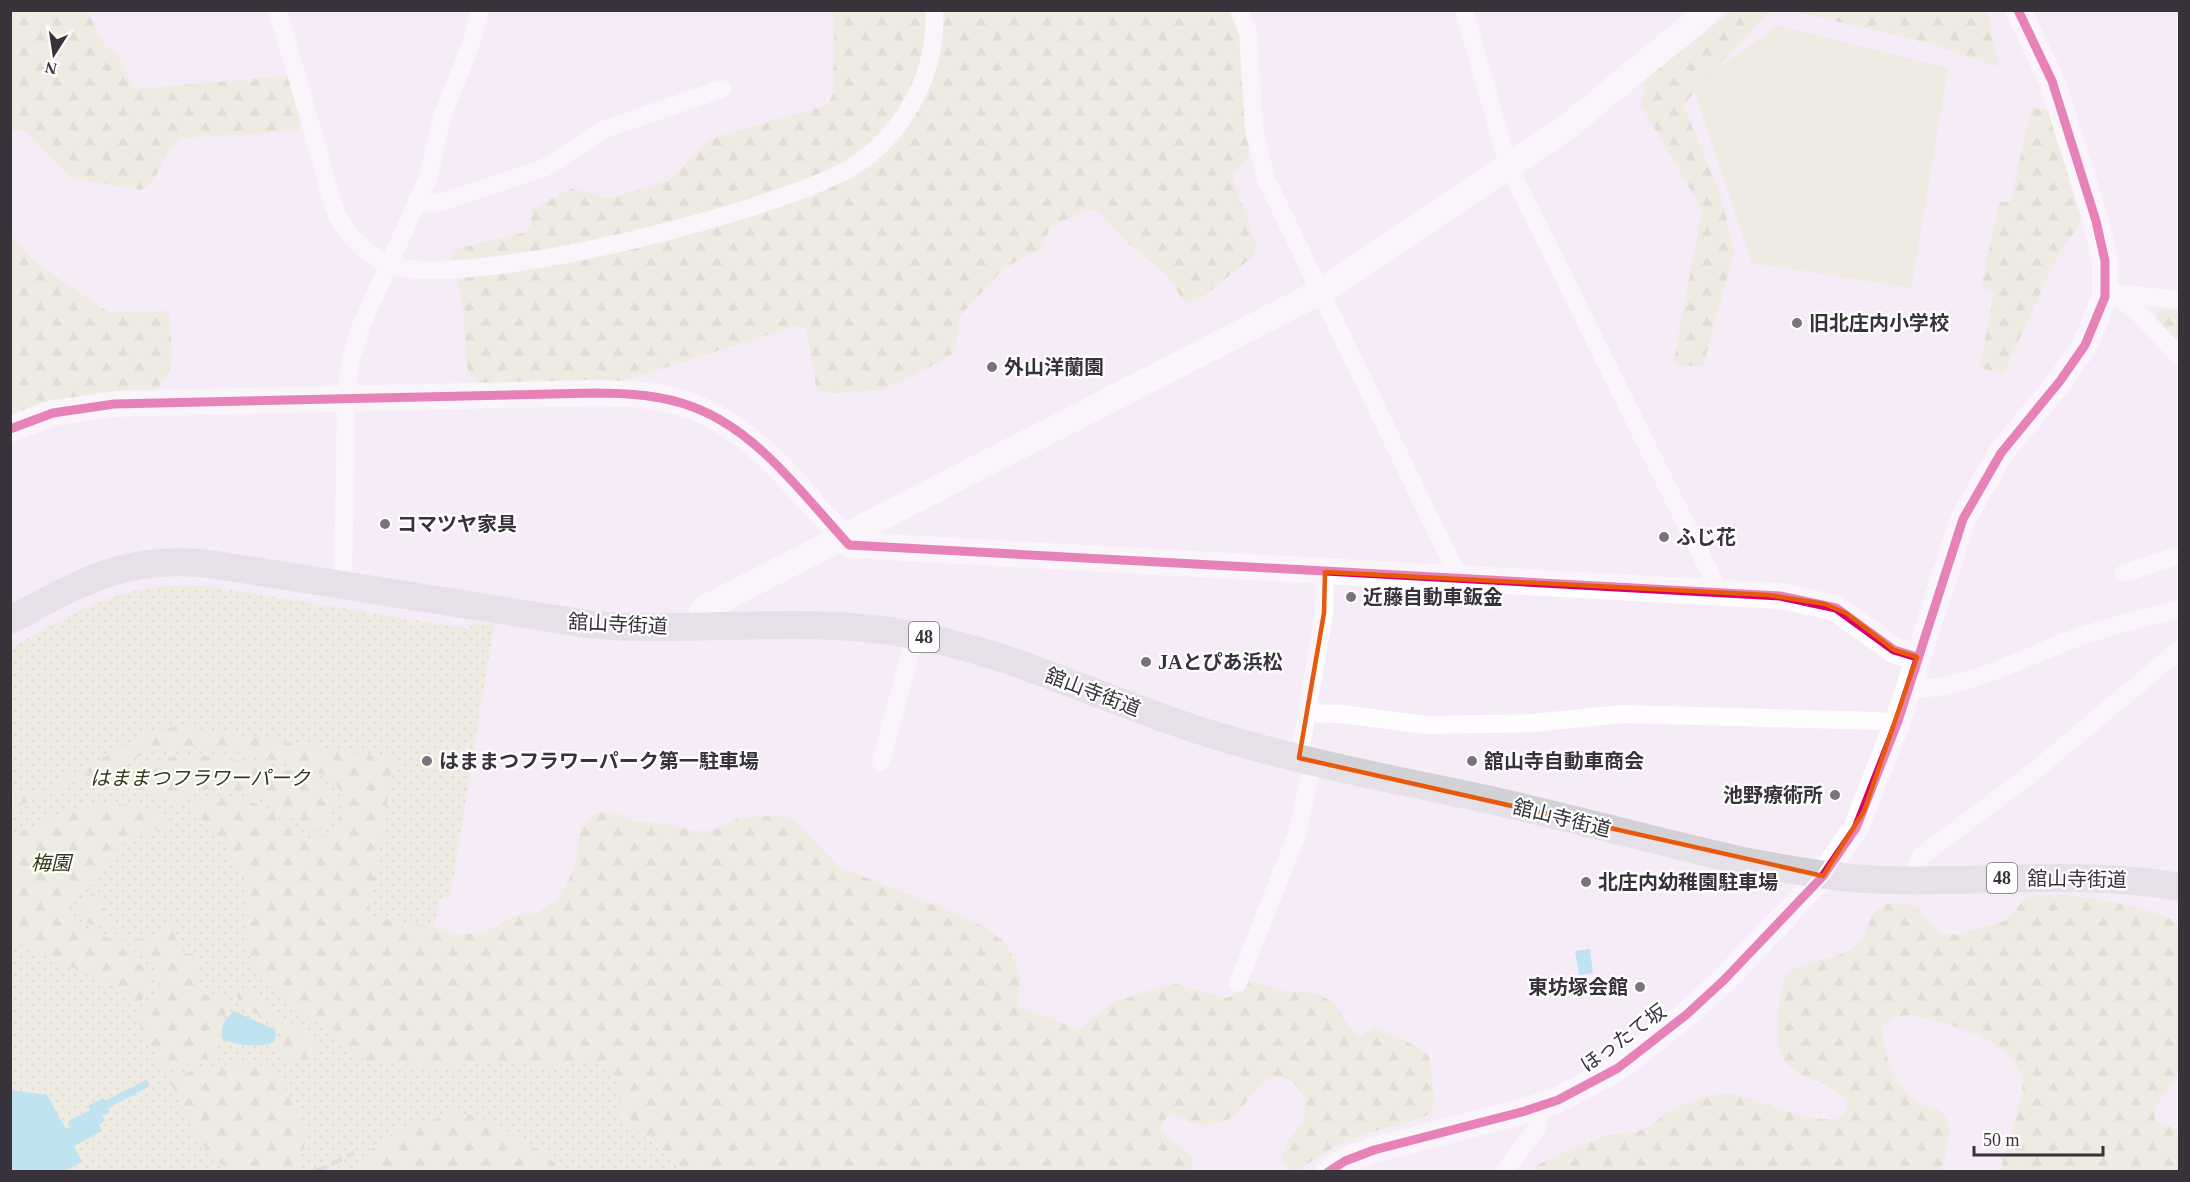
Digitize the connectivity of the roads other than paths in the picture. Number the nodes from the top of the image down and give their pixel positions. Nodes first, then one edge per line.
1 (277, 10) edge
2 (480, 10) edge
3 (934, 10) edge
4 (1239, 10) edge
5 (1464, 10) edge
6 (1710, 10) edge
7 (2018, 10) edge
8 (722, 89) dead end
9 (1510, 166) junction
10 (420, 200) junction
11 (389, 265) junction
12 (1320, 292) junction
13 (2106, 292) junction
14 (2180, 300) edge
15 (2180, 357) edge
16 (346, 400) junction
17 (10, 429) edge
18 (842, 537) junction
19 (2180, 555) edge
20 (1324, 572) junction
21 (2124, 573) dead end
22 (1454, 578) junction
23 (343, 586) junction
24 (1712, 592) junction
25 (2180, 609) edge
26 (10, 620) edge
27 (701, 627) junction
28 (915, 635) junction
29 (2180, 649) edge
30 (1917, 657) junction
31 (1908, 688) junction
32 (1306, 713) junction
33 (1896, 726) junction
34 (1306, 760) junction
35 (881, 762) dead end
36 (1823, 876) junction
37 (1917, 880) junction
38 (2180, 887) edge
39 (1238, 983) dead end
40 (1544, 1105) junction
41 (1328, 1172) edge
42 (1504, 1172) edge

1 - 11 street
2 - 10 street
3 - 11 street
4 - 12 street
5 - 9 street
6 - 9 street
7 - 13 street
8 - 10 street
9 - 12 street
9 - 24 street
10 - 11 street
11 - 16 street
12 - 18 street
12 - 22 street
13 - 14 street
13 - 15 street
13 - 30 street, ほったて坂
16 - 17 street
16 - 18 street
16 - 23 street
18 - 20 street
18 - 27 street
19 - 21 street
20 - 22 street
20 - 32 street
22 - 24 street
23 - 26 main road, 舘山寺街道 / 48
23 - 27 main road, 舘山寺街道 / 48
24 - 30 street
25 - 31 street
27 - 28 main road, 舘山寺街道 / 48
28 - 34 main road, 舘山寺街道 / 48
28 - 35 street
29 - 37 street
30 - 31 street, ほったて坂
31 - 33 street, ほったて坂
32 - 33 street
32 - 34 street
33 - 36 street, ほったて坂
34 - 36 main road, 舘山寺街道 / 48
34 - 39 street
36 - 37 main road, 舘山寺街道 / 48
36 - 40 street, ほったて坂
37 - 38 main road, 舘山寺街道 / 48
40 - 41 street, ほったて坂
40 - 42 street

